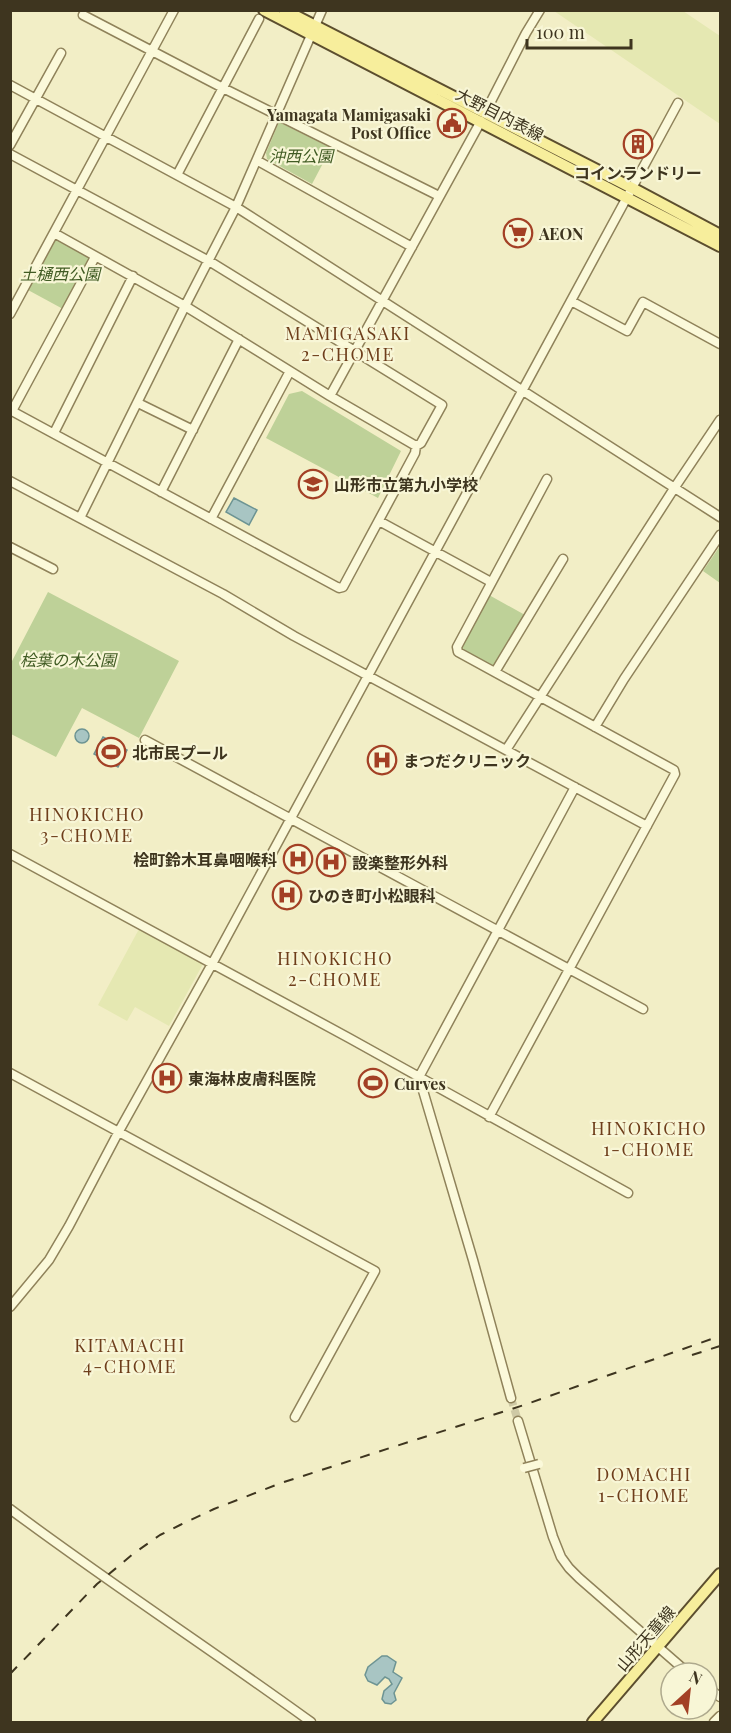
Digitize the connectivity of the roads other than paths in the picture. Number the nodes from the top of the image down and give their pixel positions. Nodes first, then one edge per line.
1 (174, 10) edge
2 (284, 10) edge
3 (322, 10) edge
4 (540, 10) edge
5 (82, 15) dead end
6 (262, 15) edge
7 (313, 30) junction
8 (152, 51) junction
9 (61, 53) dead end
10 (10, 85) edge
11 (223, 88) junction
12 (36, 98) junction
13 (678, 103) dead end
14 (277, 115) junction
15 (483, 117) junction
16 (106, 136) junction
17 (10, 145) edge
18 (10, 154) edge
19 (258, 161) junction
20 (177, 175) junction
21 (78, 190) junction
22 (630, 192) junction
23 (439, 196) junction
24 (236, 207) junction
25 (54, 233) junction
26 (720, 235) edge
27 (412, 246) junction
28 (720, 246) edge
29 (96, 256) junction
30 (208, 261) junction
31 (133, 276) junction
32 (383, 301) junction
33 (571, 301) junction
34 (185, 306) junction
35 (10, 314) edge
36 (239, 339) junction
37 (720, 344) edge
38 (354, 351) junction
39 (290, 371) junction
40 (523, 391) junction
41 (330, 396) junction
42 (138, 403) junction
43 (11, 410) edge
44 (720, 420) edge
45 (193, 430) junction
46 (54, 433) junction
47 (416, 446) junction
48 (108, 463) junction
49 (547, 479) dead end
50 (10, 481) edge
51 (675, 487) junction
52 (161, 492) junction
53 (720, 517) edge
54 (80, 518) junction
55 (211, 519) junction
56 (379, 521) junction
57 (720, 535) edge
58 (10, 547) edge
59 (435, 552) junction
60 (563, 558) dead end
61 (53, 569) dead end
62 (491, 582) junction
63 (495, 672) junction
64 (368, 676) junction
65 (540, 696) junction
66 (595, 727) junction
67 (145, 740) dead end
68 (506, 750) junction
69 (575, 787) junction
70 (291, 818) junction
71 (647, 826) junction
72 (10, 855) edge
73 (499, 930) junction
74 (212, 964) junction
75 (570, 968) junction
76 (643, 1009) dead end
77 (10, 1073) edge
78 (419, 1077) junction
79 (489, 1117) junction
80 (119, 1131) junction
81 (628, 1193) dead end
82 (10, 1307) edge
83 (511, 1398) tunnel mouth
84 (295, 1417) dead end
85 (518, 1421) tunnel mouth
86 (539, 1464) dead end
87 (524, 1468) dead end
88 (10, 1509) edge
89 (720, 1574) edge
90 (657, 1647) junction
91 (674, 1661) edge
92 (720, 1716) edge
93 (311, 1722) edge
94 (593, 1722) edge
95 (714, 1722) edge

1 - 8 street
2 - 7 main road, 大野目内表線
3 - 7 street
4 - 15 street
5 - 8 street
6 - 7 main road, 大野目内表線
6 - 11 street
7 - 14 street
7 - 15 main road, 大野目内表線
8 - 11 street
8 - 16 street
9 - 12 street
10 - 12 street
11 - 14 street
11 - 20 street
12 - 16 street
12 - 17 street
13 - 22 street
14 - 19 street
14 - 23 street
15 - 22 main road, 大野目内表線
15 - 23 street
16 - 20 street
16 - 21 street
18 - 21 street
19 - 24 street
19 - 27 street
20 - 24 street
21 - 25 street
21 - 30 street
22 - 26 main road, 大野目内表線
22 - 28 main road, 大野目内表線
22 - 33 street
23 - 27 street
24 - 30 street
24 - 32 street
25 - 29 street
25 - 35 street
27 - 32 street
29 - 31 street
29 - 43 street
30 - 34 street
30 - 38 street
31 - 34 street
31 - 46 street
32 - 38 street
32 - 40 street
33 - 37 street
33 - 40 street
34 - 36 street
34 - 42 street
36 - 39 street
36 - 45 street
38 - 41 street
38 - 47 street
39 - 41 street
39 - 55 street
40 - 51 street
40 - 59 street
41 - 47 street
42 - 45 street
42 - 48 street
43 - 46 street
44 - 51 street
45 - 52 street
46 - 48 street
47 - 56 street
48 - 52 street
48 - 54 street
49 - 62 street
50 - 54 street
51 - 53 street
51 - 65 street
52 - 55 street
54 - 64 street
55 - 56 street
56 - 59 street
57 - 66 street
58 - 61 street
59 - 62 street
59 - 64 street
60 - 63 street
62 - 63 street
63 - 65 street
64 - 68 street
64 - 70 street
65 - 66 street
65 - 68 street
66 - 71 street
67 - 70 street
68 - 69 street
69 - 71 street
69 - 73 street
70 - 73 street
70 - 74 street
71 - 75 street
72 - 74 street
73 - 75 street
73 - 78 street
74 - 78 street
74 - 80 street
75 - 76 street
75 - 79 street
77 - 80 street
78 - 79 street
78 - 83 street
79 - 81 street
80 - 82 street
80 - 84 street
85 - 90 street
86 - 87 street, bridge
88 - 93 street
89 - 90 main road, 山形天童線
90 - 91 street
90 - 94 main road, 山形天童線
92 - 95 street

